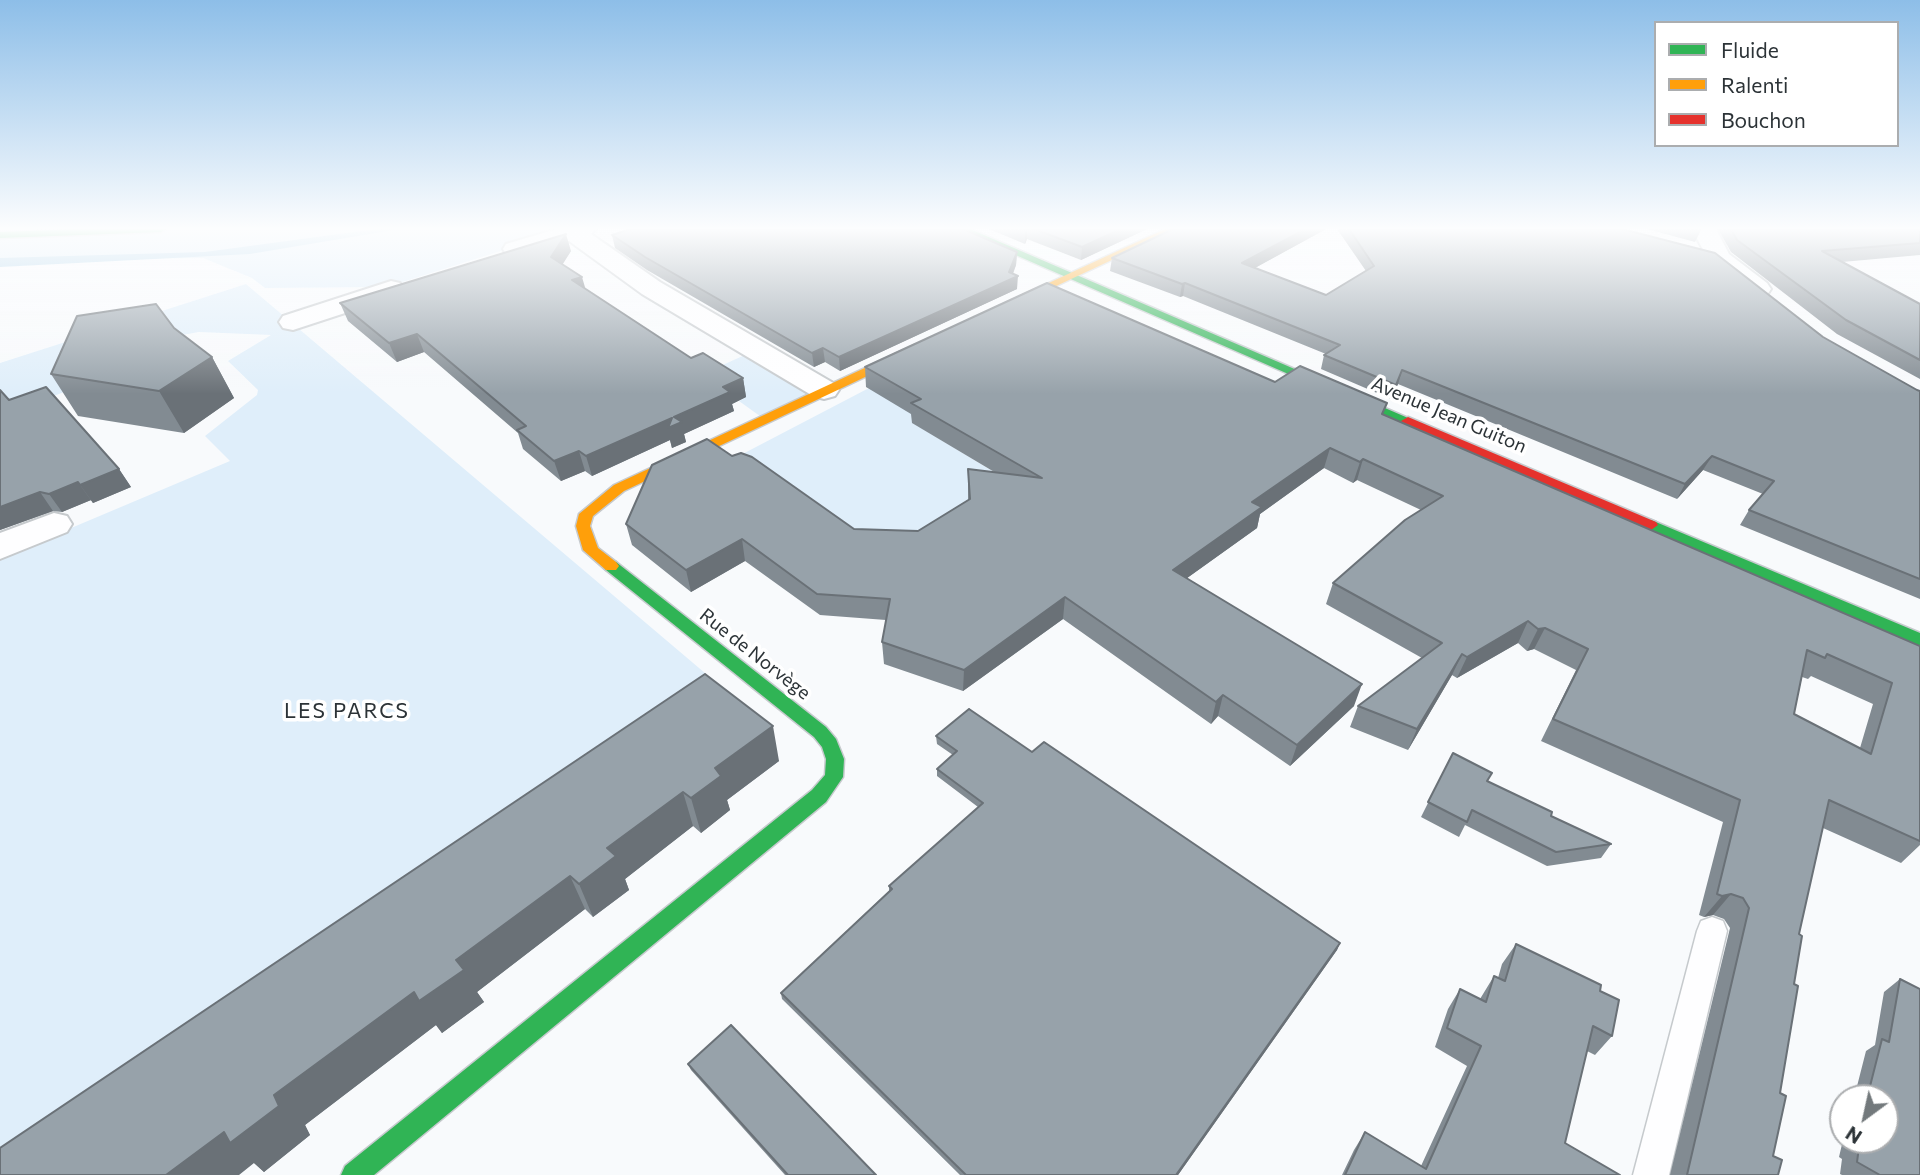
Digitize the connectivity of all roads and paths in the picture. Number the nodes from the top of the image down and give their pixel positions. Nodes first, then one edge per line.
1 (407, 284) edge
2 (646, 284) edge
3 (1054, 284) edge
4 (1089, 284) edge
5 (1753, 284) edge
6 (1783, 308) edge
7 (988, 314) edge
8 (293, 322) dead end
9 (926, 343) edge
10 (824, 390) junction
11 (54, 524) dead end
12 (0, 547) edge
13 (1920, 640) edge
14 (1712, 931) dead end
15 (354, 1175) edge
16 (1651, 1175) edge

1 - 8 street
2 - 10 street
3 - 7 street
4 - 13 street, Avenue Jean Guiton
5 - 6 street
9 - 10 street, Rue de Norvège
10 - 15 street, Rue de Norvège
11 - 12 street
14 - 16 lane

